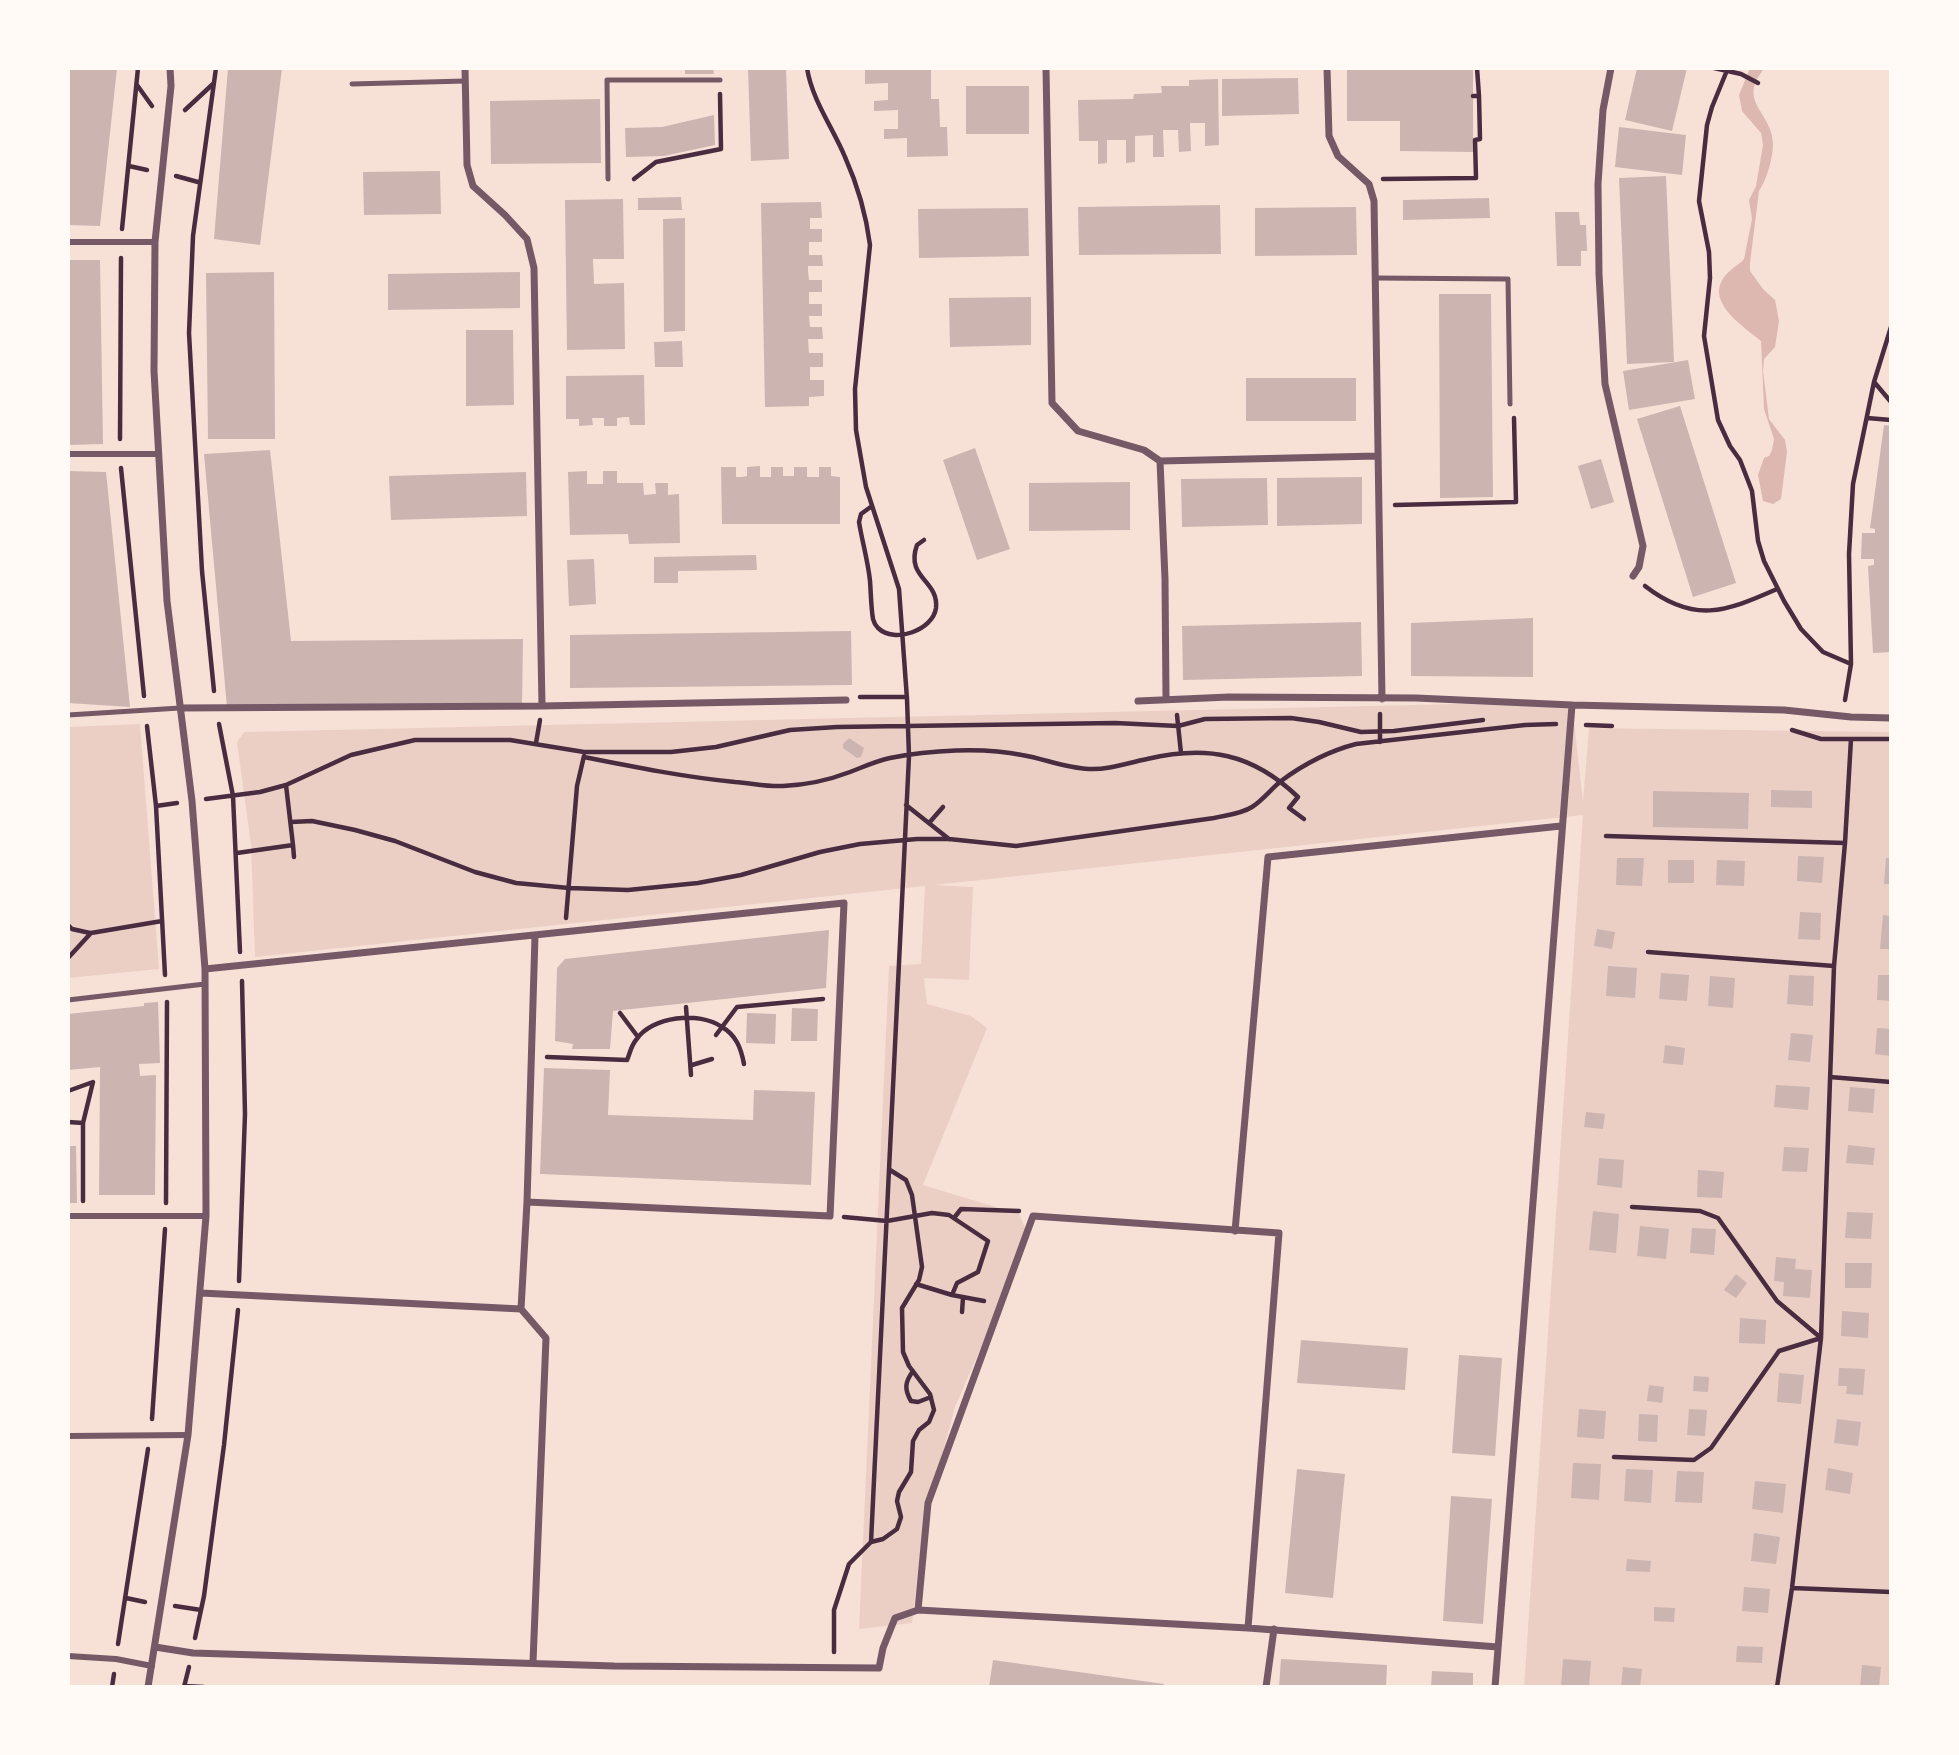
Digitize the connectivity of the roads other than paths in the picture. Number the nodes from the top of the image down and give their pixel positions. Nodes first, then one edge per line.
1 (170, 68) edge
2 (176, 68) edge
3 (465, 68) edge
4 (1046, 68) edge
5 (1327, 68) edge
6 (1611, 68) edge
7 (720, 80) road end
8 (465, 81) junction
9 (352, 84) dead end
10 (171, 86) junction
11 (608, 179) dead end
12 (68, 242) edge
13 (155, 242) junction
14 (1375, 278) junction
15 (1510, 404) road end
16 (68, 454) edge
17 (158, 454) junction
18 (1377, 456) junction
19 (1160, 461) junction
20 (1633, 576) road end
21 (1166, 699) junction
22 (1382, 699) junction
23 (846, 700) road end
24 (1138, 701) dead end
25 (1572, 705) junction
26 (542, 706) junction
27 (180, 708) junction
28 (68, 715) edge
29 (1891, 718) edge
30 (1561, 826) junction
31 (535, 936) junction
32 (205, 969) junction
33 (205, 984) junction
34 (68, 1000) edge
35 (527, 1202) junction
36 (68, 1216) edge
37 (206, 1216) junction
38 (1235, 1231) junction
39 (201, 1293) junction
40 (521, 1309) junction
41 (188, 1435) junction
42 (68, 1436) edge
43 (918, 1610) junction
44 (1248, 1628) junction
45 (1274, 1629) junction
46 (155, 1647) junction
47 (1499, 1647) junction
48 (68, 1656) edge
49 (533, 1662) junction
50 (152, 1666) junction
51 (148, 1687) edge
52 (1266, 1687) edge
53 (1495, 1687) edge

1 - 10 street
2 - 10 street
3 - 8 street
4 - 19 street
5 - 14 street
6 - 20 street
7 - 11 lane
8 - 9 lane
8 - 26 street
10 - 13 street
12 - 13 street
13 - 17 street
14 - 15 lane
14 - 18 street
16 - 17 street
17 - 27 street
18 - 19 street
18 - 22 street
19 - 21 street
21 - 22 street
21 - 24 street
22 - 25 street
23 - 26 street
25 - 29 street
25 - 30 street
26 - 27 street
27 - 28 lane
27 - 32 street
30 - 38 street
30 - 47 street
31 - 32 street
31 - 35 street
31 - 35 street
32 - 33 street
33 - 34 lane
33 - 37 street
35 - 40 street
36 - 37 street
37 - 39 street
38 - 43 street
38 - 44 street
39 - 40 street
39 - 41 street
40 - 49 street
41 - 42 street
41 - 46 street
43 - 44 street
43 - 49 street
44 - 45 street
45 - 47 street
45 - 52 street
46 - 49 street
46 - 50 street
47 - 53 street
48 - 50 street
50 - 51 street

